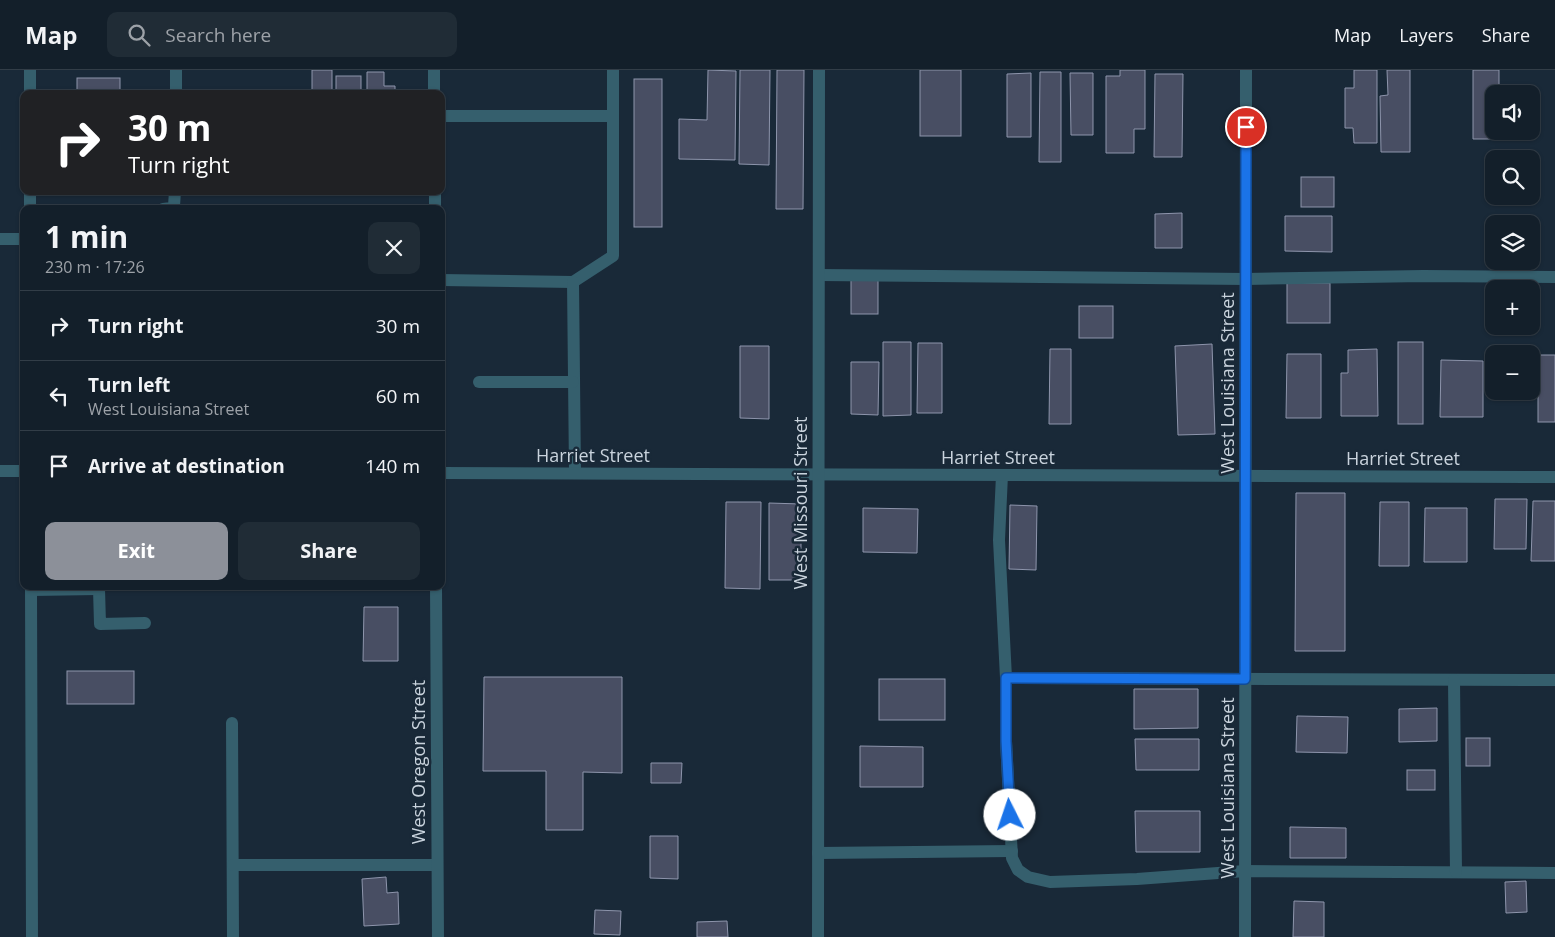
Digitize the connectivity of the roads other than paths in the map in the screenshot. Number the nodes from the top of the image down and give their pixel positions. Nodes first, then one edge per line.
1 (30, 70) edge
2 (176, 70) edge
3 (434, 70) edge
4 (614, 70) edge
5 (819, 70) edge
6 (1246, 70) edge
7 (30, 90) edge
8 (176, 90) edge
9 (434, 90) edge
10 (445, 116) edge
11 (613, 116) junction
12 (0, 239) edge
13 (20, 239) edge
14 (819, 275) junction
15 (1555, 277) edge
16 (1246, 279) junction
17 (445, 280) edge
18 (573, 282) junction
19 (479, 382) dead end
20 (573, 382) junction
21 (0, 471) edge
22 (20, 471) edge
23 (445, 473) edge
24 (575, 473) junction
25 (819, 474) junction
26 (1002, 475) junction
27 (1245, 476) junction
28 (1555, 477) edge
29 (31, 590) edge
30 (99, 590) edge
31 (436, 590) edge
32 (145, 624) dead end
33 (1006, 678) junction
34 (1245, 679) junction
35 (1454, 680) junction
36 (1555, 680) edge
37 (232, 723) dead end
38 (1012, 851) junction
39 (818, 853) junction
40 (233, 865) junction
41 (437, 865) junction
42 (1245, 871) junction
43 (1456, 872) junction
44 (1555, 873) edge
45 (32, 937) edge
46 (233, 937) edge
47 (438, 937) edge
48 (818, 937) edge
49 (1245, 937) edge

1 - 7 street
2 - 8 street
3 - 9 street
4 - 11 street
5 - 14 street, West Missouri Street
6 - 16 street, West Louisiana Street
10 - 11 street
11 - 18 street
12 - 13 street
14 - 16 street
14 - 25 street, West Missouri Street
15 - 16 street
16 - 27 street, West Louisiana Street
17 - 18 street
18 - 20 street
19 - 20 street
20 - 24 street
21 - 22 street
23 - 24 street, Harriet Street
24 - 25 street, Harriet Street
25 - 26 street, Harriet Street
25 - 39 street, West Missouri Street
26 - 27 street, Harriet Street
26 - 33 street
27 - 28 street, Harriet Street
27 - 34 street, West Louisiana Street
29 - 45 street
30 - 32 street
31 - 41 street, West Oregon Street
33 - 34 street
33 - 38 street
34 - 35 street
34 - 42 street, West Louisiana Street
35 - 36 street
35 - 43 street
37 - 40 street
38 - 39 street
38 - 42 street
39 - 48 street, West Missouri Street
40 - 41 street
40 - 46 street
41 - 47 street, West Oregon Street
42 - 43 street
42 - 49 street, West Louisiana Street
43 - 44 street

